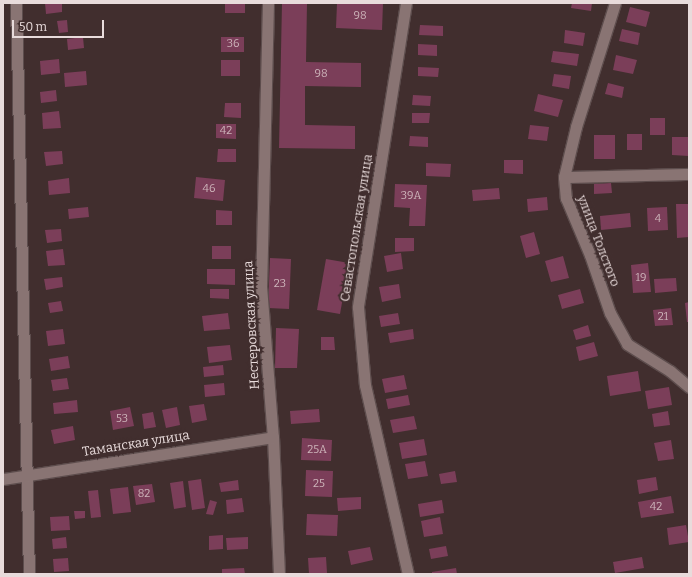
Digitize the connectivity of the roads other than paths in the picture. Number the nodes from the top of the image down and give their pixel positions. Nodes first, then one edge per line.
1 (16, 3) edge
2 (268, 3) edge
3 (406, 3) edge
4 (614, 3) edge
5 (689, 174) edge
6 (564, 177) junction
7 (689, 387) edge
8 (273, 437) junction
9 (27, 475) junction
10 (3, 479) edge
11 (29, 574) edge
12 (279, 574) edge
13 (408, 574) edge

1 - 9 street
2 - 8 street, Нестеровская улица
3 - 13 street, Севастопольская улица
4 - 6 street, улица Толстого
5 - 6 street
6 - 7 street, улица Толстого
8 - 9 street, Таманская улица
8 - 12 street, Нестеровская улица
9 - 10 street, Таманская улица
9 - 11 street

